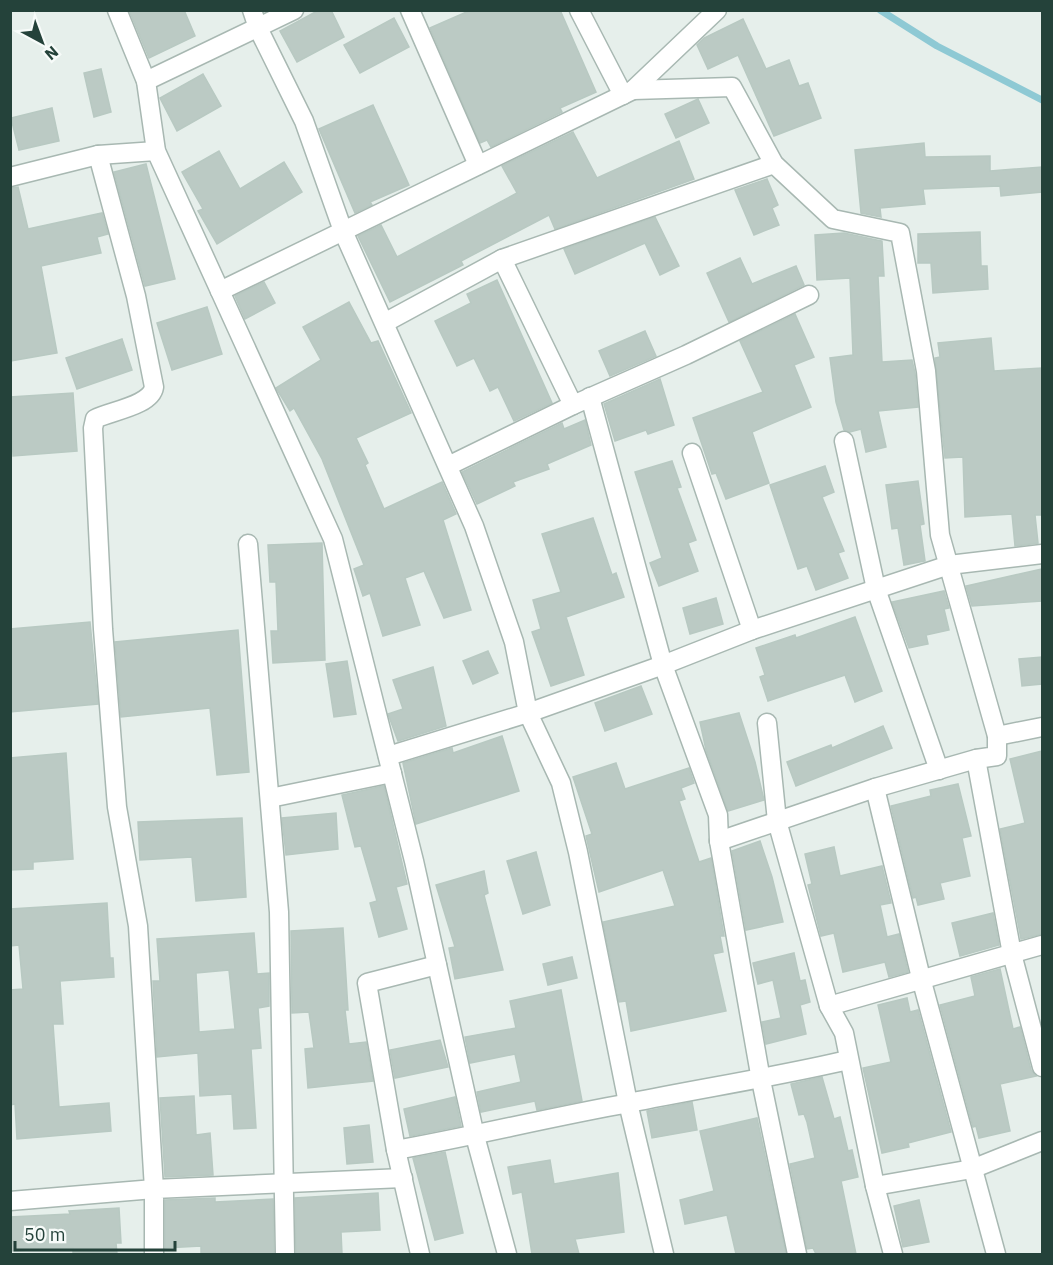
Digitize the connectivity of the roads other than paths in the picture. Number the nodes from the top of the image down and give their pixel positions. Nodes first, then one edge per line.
1 (117, 10) edge
2 (294, 10) edge
3 (410, 10) edge
4 (579, 10) edge
5 (717, 10) edge
6 (255, 19) edge
7 (146, 81) junction
8 (628, 92) junction
9 (156, 151) junction
10 (98, 155) junction
11 (774, 164) junction
12 (478, 165) junction
13 (10, 177) edge
14 (343, 231) junction
15 (502, 259) junction
16 (220, 291) junction
17 (809, 295) dead end
18 (386, 322) junction
19 (590, 397) junction
20 (573, 405) junction
21 (844, 441) dead end
22 (692, 453) dead end
23 (448, 466) junction
24 (248, 544) dead end
25 (1042, 554) edge
26 (949, 565) junction
27 (876, 589) junction
28 (752, 630) junction
29 (663, 665) junction
30 (528, 712) junction
31 (767, 723) dead end
32 (1042, 727) edge
33 (997, 736) junction
34 (976, 759) junction
35 (390, 764) junction
36 (939, 770) junction
37 (875, 788) junction
38 (270, 798) junction
39 (777, 821) junction
40 (719, 842) junction
41 (1042, 945) edge
42 (1012, 954) junction
43 (437, 965) junction
44 (921, 978) junction
45 (829, 1006) junction
46 (848, 1060) junction
47 (1042, 1067) edge
48 (761, 1080) junction
49 (628, 1103) junction
50 (475, 1136) junction
51 (1042, 1141) edge
52 (396, 1150) junction
53 (972, 1169) junction
54 (403, 1178) junction
55 (285, 1183) junction
56 (874, 1186) junction
57 (154, 1189) junction
58 (10, 1201) edge
59 (154, 1254) edge
60 (285, 1254) edge
61 (420, 1254) edge
62 (507, 1254) edge
63 (664, 1254) edge
64 (797, 1254) edge
65 (893, 1254) edge
66 (996, 1254) edge

1 - 7 street
2 - 6 street
3 - 12 street
4 - 8 street
5 - 8 street
6 - 7 street
6 - 14 street
7 - 9 street
8 - 11 street
8 - 12 street
9 - 10 street
9 - 16 street
10 - 13 street
10 - 57 street
11 - 15 street
11 - 26 street
12 - 14 street
14 - 16 street
14 - 18 street
15 - 18 street
15 - 20 street
16 - 35 street
17 - 19 street
18 - 23 street
19 - 20 street
19 - 29 street
20 - 23 street
21 - 27 street
22 - 28 street
23 - 30 street
24 - 38 street
25 - 26 street
26 - 27 street
26 - 33 street
27 - 28 street
27 - 36 street
28 - 29 street
29 - 30 street
29 - 40 street
30 - 35 street
30 - 49 street
31 - 39 street
32 - 33 street
33 - 34 street
34 - 36 street
34 - 42 street
35 - 38 street
35 - 43 street
36 - 37 street
37 - 39 street
37 - 44 street
38 - 55 street
39 - 40 street
39 - 45 street
40 - 48 street
41 - 42 street
42 - 44 street
42 - 47 street
43 - 50 street
43 - 52 street
44 - 45 street
44 - 53 street
45 - 46 street
46 - 48 street
46 - 56 street
48 - 49 street
48 - 64 street
49 - 50 street
49 - 63 street
50 - 52 street
50 - 62 street
51 - 53 street
52 - 54 street
53 - 56 street
53 - 66 street
54 - 55 street
54 - 61 street
55 - 57 street
55 - 60 street
56 - 65 street
57 - 58 street
57 - 59 street

